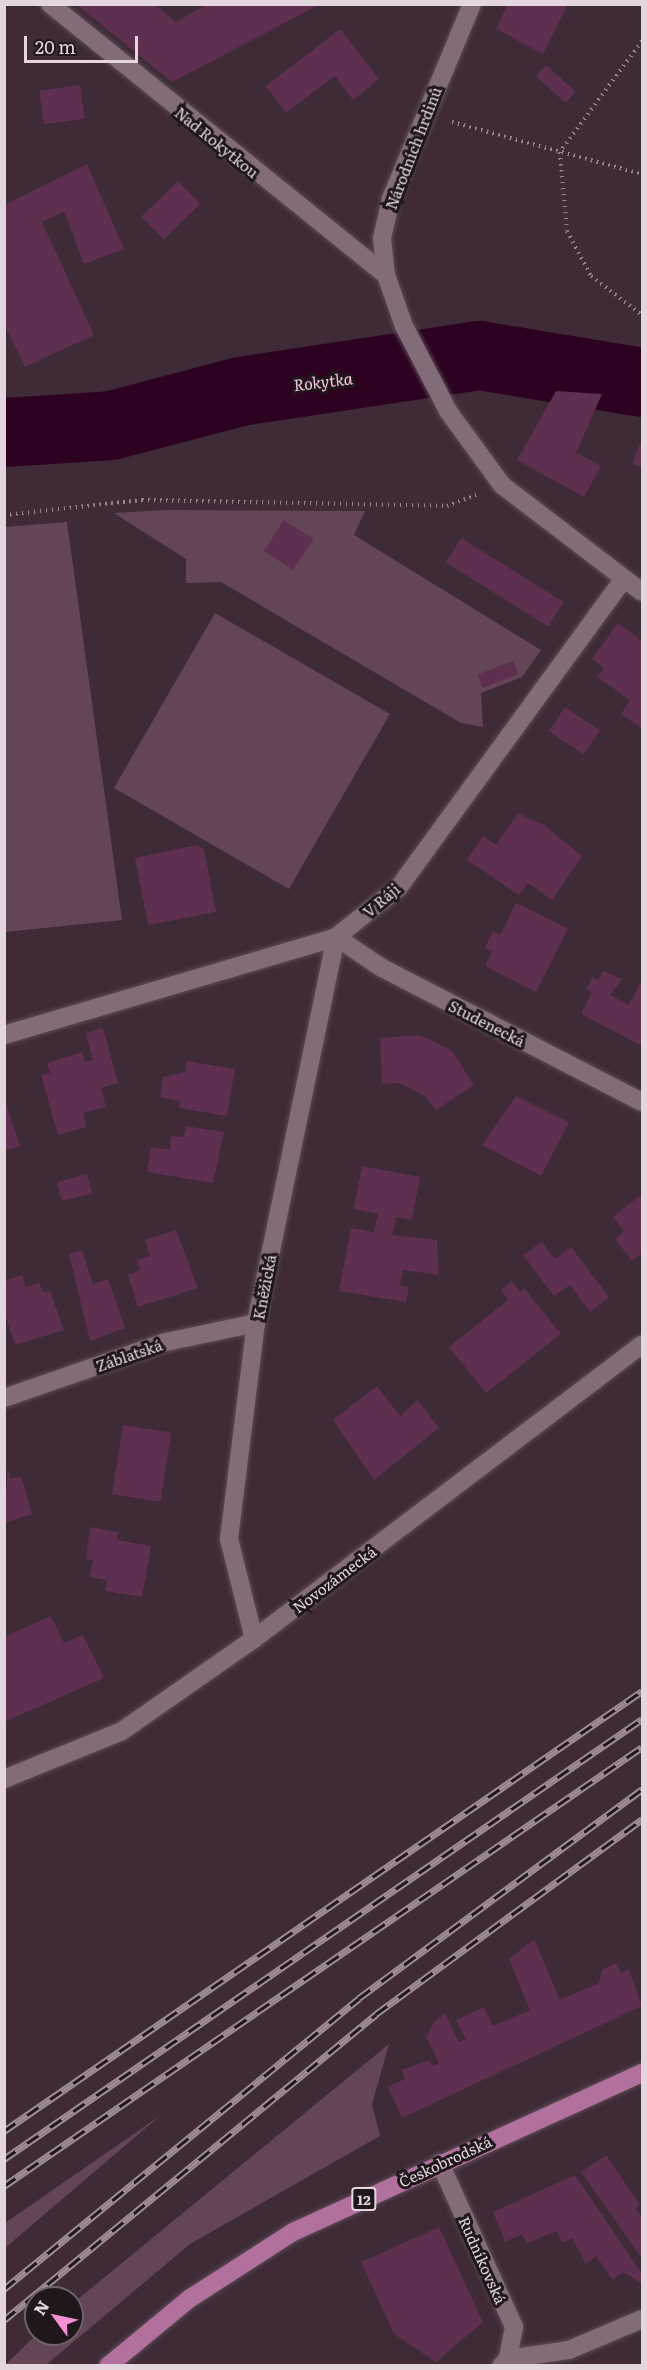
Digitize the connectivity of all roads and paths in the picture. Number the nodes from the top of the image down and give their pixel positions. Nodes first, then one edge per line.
1 (50, 4) edge
2 (472, 4) edge
3 (642, 41) edge
4 (424, 116) junction
5 (560, 152) junction
6 (642, 174) edge
7 (386, 275) junction
8 (642, 315) edge
9 (502, 485) junction
10 (4, 515) edge
11 (624, 579) junction
12 (642, 592) edge
13 (336, 937) junction
14 (4, 1035) edge
15 (642, 1102) edge
16 (256, 1323) junction
17 (642, 1344) edge
18 (4, 1398) edge
19 (254, 1639) junction
20 (4, 1779) edge
21 (642, 2073) edge
22 (440, 2163) junction
23 (642, 2319) edge
24 (505, 2362) edge
25 (108, 2366) edge

1 - 7 street, Nad Rokytkou
2 - 4 street, Národních hrdinů
3 - 5 path
4 - 5 path
4 - 7 street, Národních hrdinů
5 - 6 path
5 - 8 path
7 - 9 street, Národních hrdinů
9 - 10 path
9 - 11 street, Národních hrdinů
11 - 12 street, Národních hrdinů
11 - 13 street, V Ráji
13 - 14 street, V Ráji
13 - 15 street, Studenecká
13 - 16 street, Kněžická
16 - 18 street, Záblatská
16 - 19 street, Kněžická
17 - 19 street, Novozámecká
19 - 20 street, Novozámecká
21 - 22 main road, Českobrodská / 12
22 - 24 street, Rudníkovská
22 - 25 main road, Českobrodská / 12
23 - 24 street

